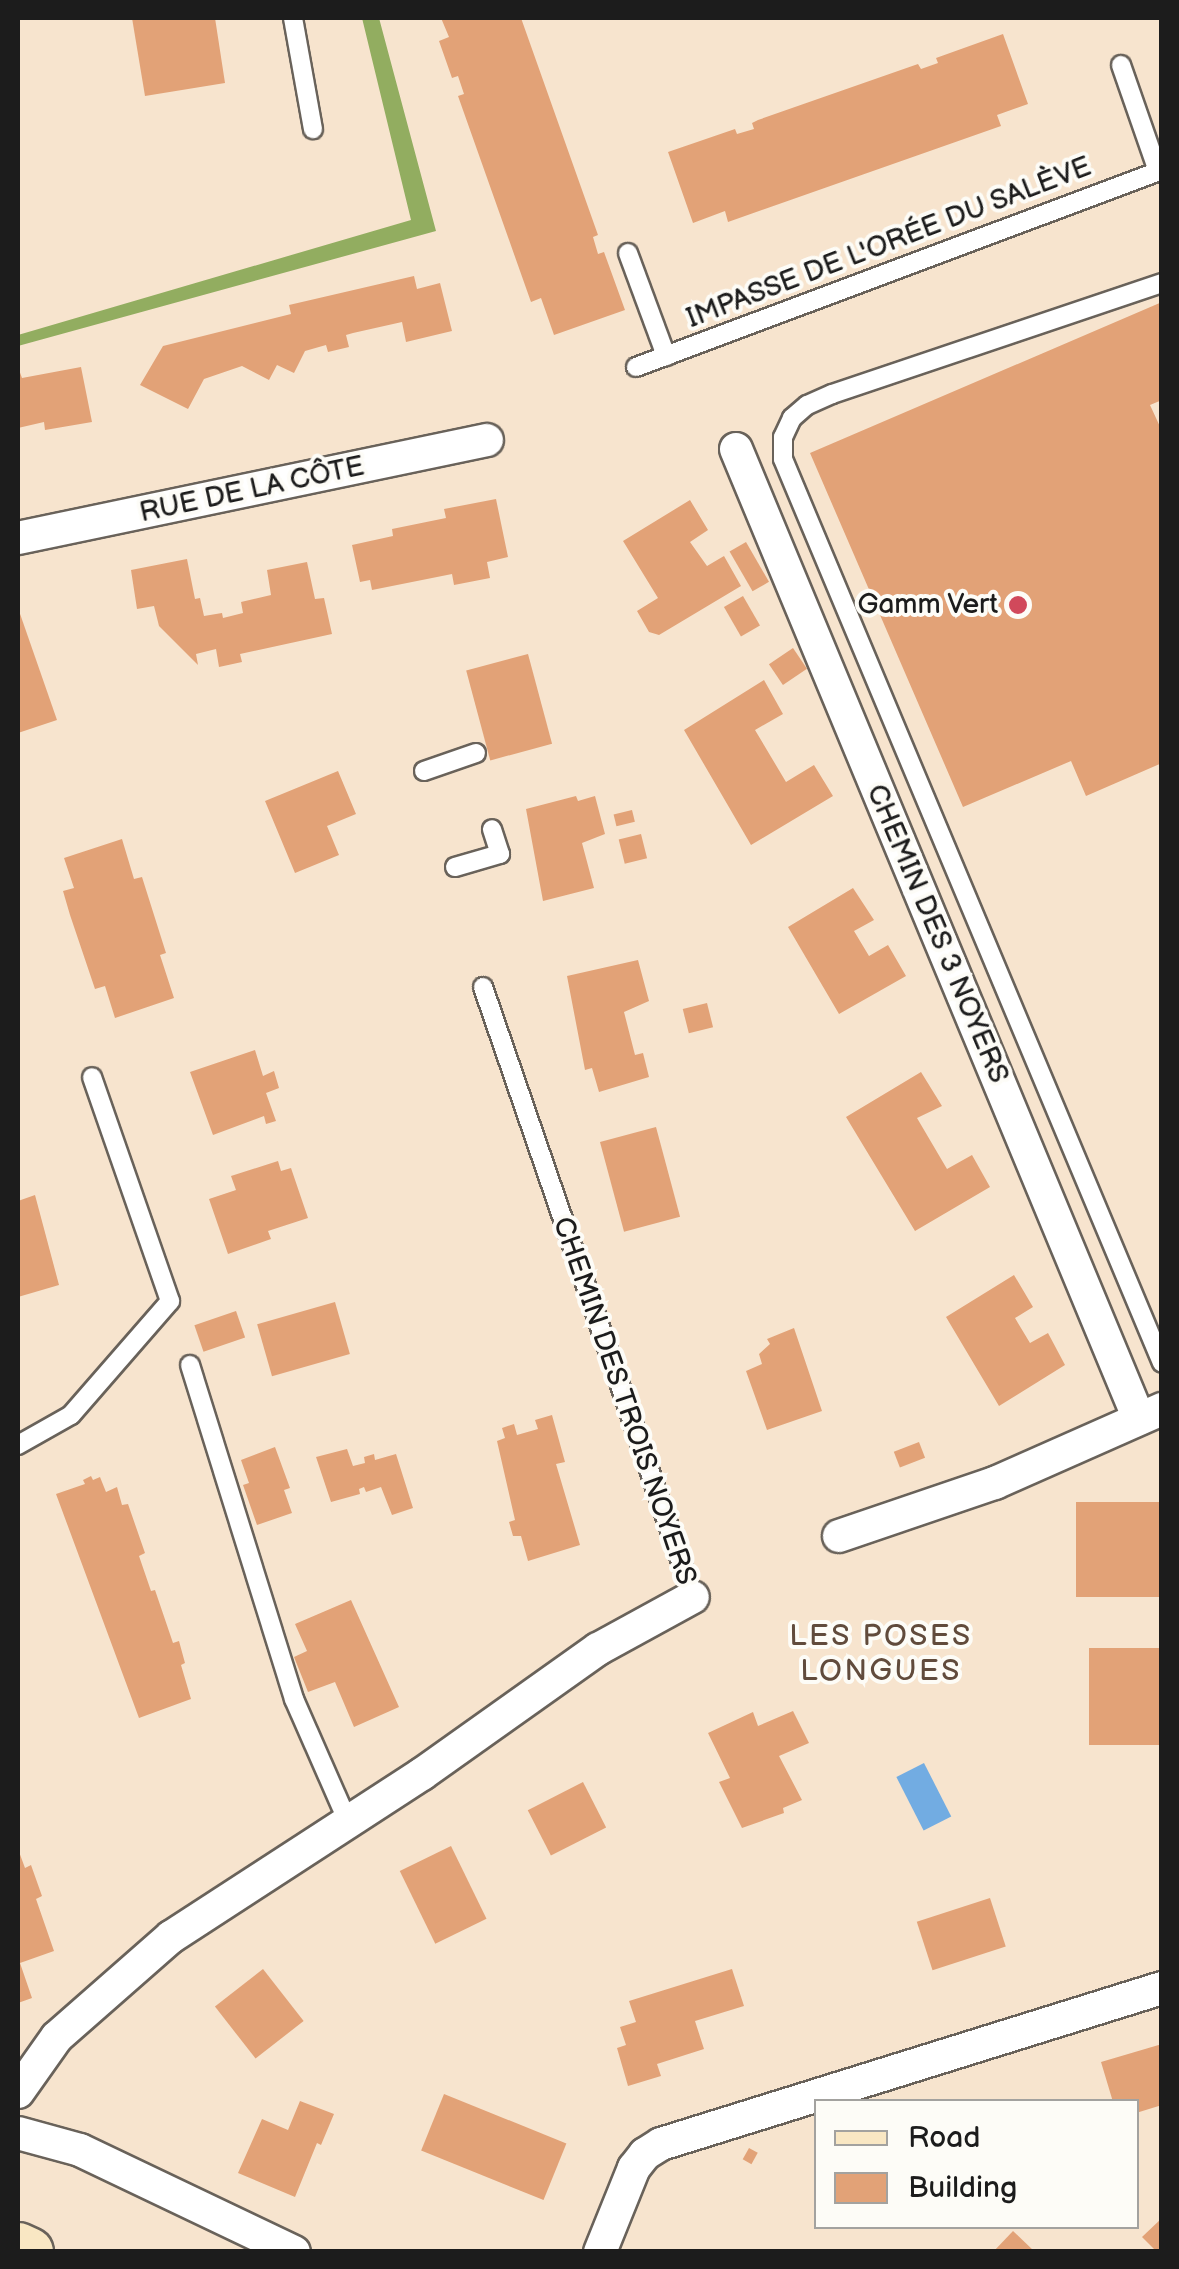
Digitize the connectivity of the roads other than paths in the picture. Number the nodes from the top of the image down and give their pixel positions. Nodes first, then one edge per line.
1 (293, 18) edge
2 (1121, 65) dead end
3 (313, 128) dead end
4 (1160, 170) edge
5 (628, 253) dead end
6 (1162, 283) edge
7 (666, 356) junction
8 (636, 367) dead end
9 (487, 440) dead end
10 (736, 449) dead end
11 (18, 538) edge
12 (476, 753) dead end
13 (424, 771) dead end
14 (492, 829) dead end
15 (456, 867) dead end
16 (482, 987) dead end
17 (92, 1077) dead end
18 (1162, 1362) edge
19 (190, 1365) dead end
20 (1150, 1414) edge
21 (18, 1445) edge
22 (840, 1536) dead end
23 (693, 1597) joint
24 (348, 1822) junction
25 (1162, 1988) edge
26 (18, 2092) edge
27 (18, 2133) edge
28 (18, 2246) edge
29 (29, 2252) edge
30 (294, 2252) edge
31 (600, 2252) edge

1 - 3 lane
2 - 4 lane
4 - 7 lane, IMPASSE DE L'ORÉE DU SALÈVE
5 - 7 lane
6 - 18 lane
7 - 8 lane, IMPASSE DE L'ORÉE DU SALÈVE
9 - 11 street, RUE DE LA CÔTE
10 - 20 street, CHEMIN DES 3 NOYERS
12 - 13 lane
14 - 15 lane
16 - 23 lane, CHEMIN DES TROIS NOYERS
17 - 21 lane
19 - 24 lane
20 - 22 street
23 - 24 street, CHEMIN DES TROIS NOYERS
24 - 26 street, CHEMIN DES TROIS NOYERS
25 - 31 street
27 - 30 street
28 - 29 main road

